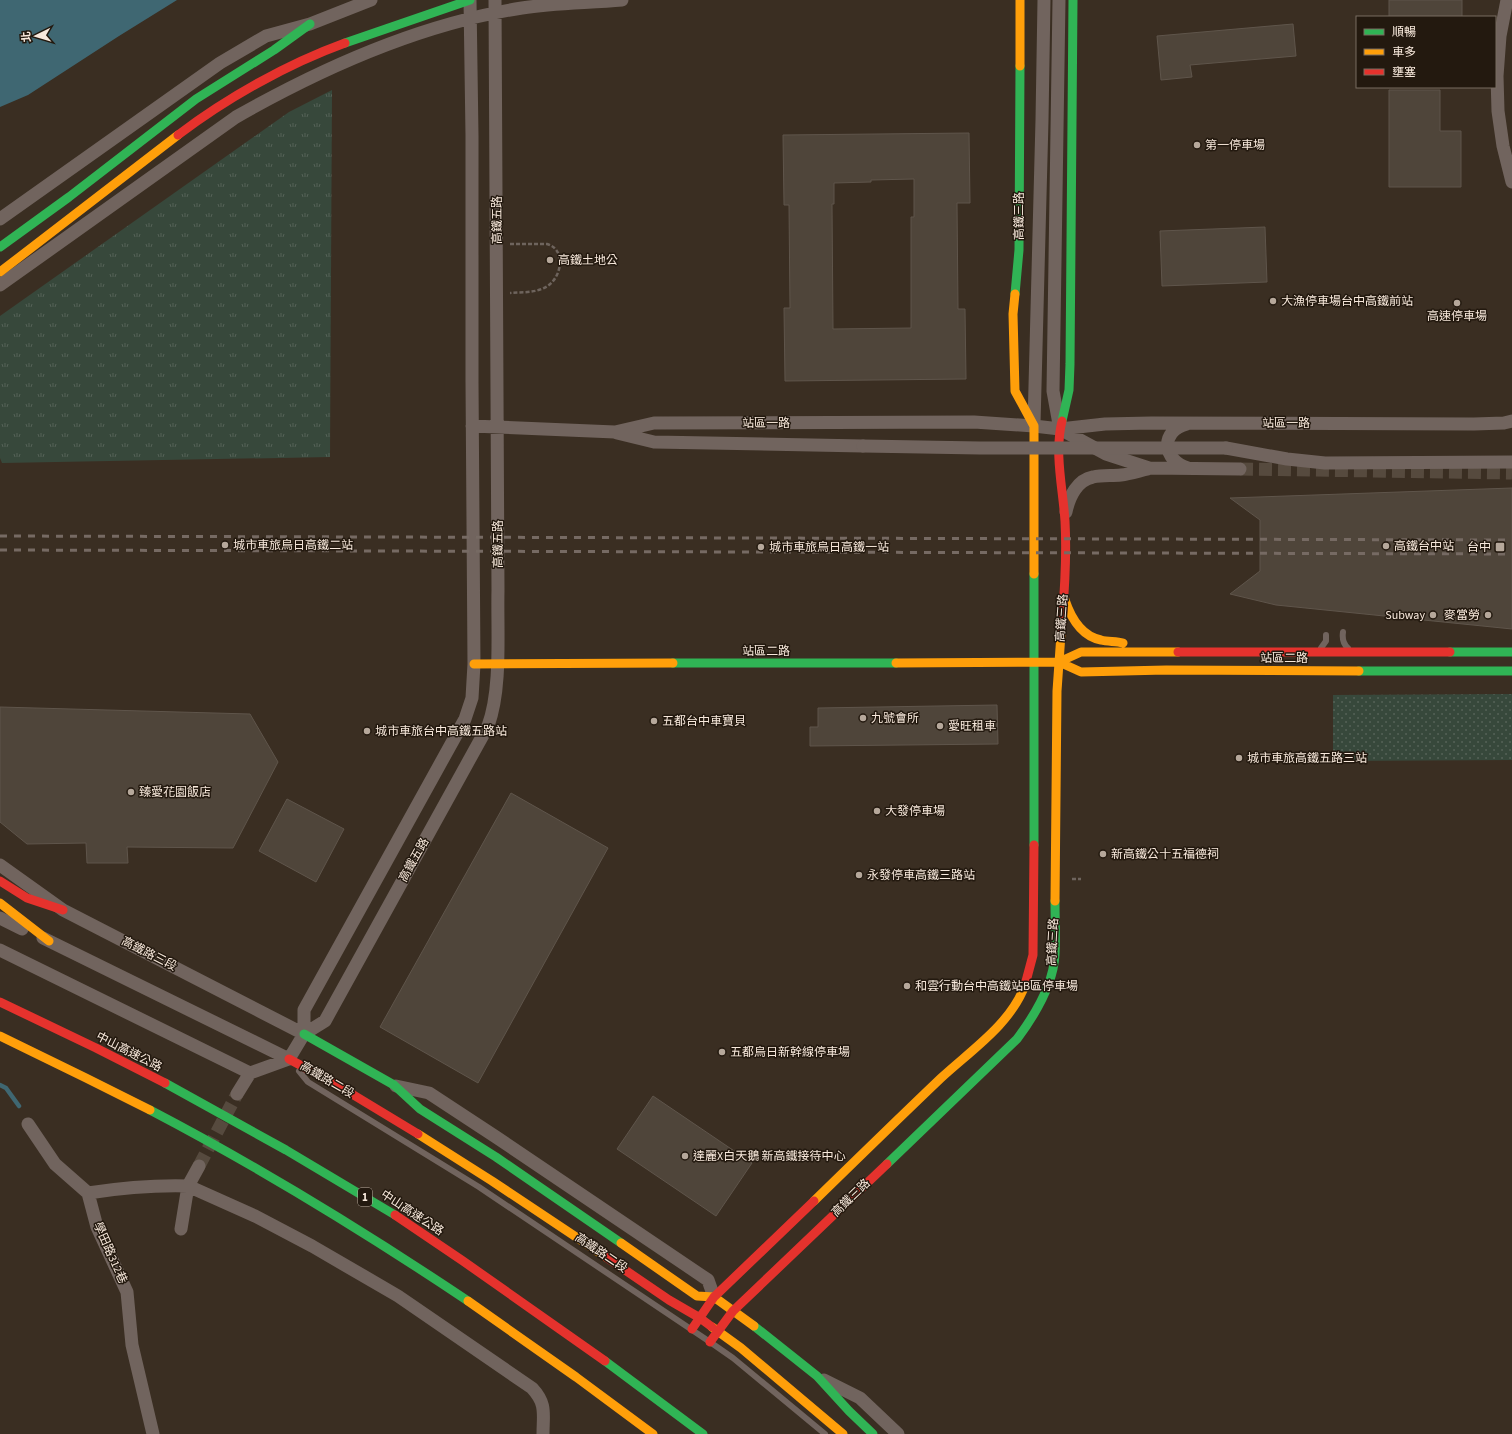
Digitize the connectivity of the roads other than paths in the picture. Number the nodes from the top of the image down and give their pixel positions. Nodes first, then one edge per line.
1 (371, 0) edge
2 (471, 0) edge
3 (622, 0) edge
4 (1020, 0) edge
5 (1044, 0) edge
6 (1058, 0) edge
7 (1073, 0) edge
8 (1507, 0) edge
9 (496, 6) edge
10 (471, 19) junction
11 (310, 24) junction
12 (1512, 182) edge
13 (0, 219) edge
14 (0, 247) edge
15 (0, 272) edge
16 (0, 285) edge
17 (1512, 421) edge
18 (1192, 423) junction
19 (472, 426) junction
20 (1034, 426) junction
21 (498, 427) junction
22 (1060, 429) junction
23 (615, 432) junction
24 (1512, 462) edge
25 (1149, 468) junction
26 (1194, 469) junction
27 (1240, 469) tunnel mouth
28 (1065, 521) junction
29 (1064, 596) junction
30 (1343, 632) dead end
31 (1326, 635) dead end
32 (1314, 651) junction
33 (1359, 651) junction
34 (1162, 652) junction
35 (1512, 652) edge
36 (1034, 662) junction
37 (1059, 662) junction
38 (474, 664) junction
39 (497, 664) junction
40 (1512, 671) edge
41 (0, 865) edge
42 (0, 881) edge
43 (0, 903) edge
44 (63, 910) junction
45 (0, 918) edge
46 (49, 941) junction
47 (0, 950) edge
48 (0, 1002) edge
49 (304, 1034) junction
50 (0, 1036) edge
51 (290, 1059) junction
52 (250, 1073) junction
53 (394, 1085) junction
54 (237, 1094) tunnel mouth
55 (28, 1124) dead end
56 (198, 1166) tunnel mouth
57 (188, 1186) junction
58 (88, 1192) junction
59 (181, 1229) dead end
60 (714, 1297) junction
61 (733, 1311) junction
62 (700, 1318) junction
63 (692, 1329) junction
64 (718, 1331) junction
65 (710, 1342) junction
66 (817, 1376) junction
67 (153, 1434) edge
68 (543, 1434) edge
69 (653, 1434) edge
70 (703, 1434) edge
71 (825, 1434) edge
72 (843, 1434) edge
73 (873, 1434) edge
74 (898, 1434) edge

1 - 11 street
2 - 10 street, 高鐵五路
2 - 15 main road
3 - 9 street
4 - 20 main road, 高鐵三路
5 - 20 street, 高鐵三路
6 - 22 street, 高鐵三路
7 - 22 main road, 高鐵三路
8 - 12 street
9 - 10 street
9 - 21 street, 高鐵五路
10 - 16 street
10 - 19 street, 高鐵五路
11 - 13 street
11 - 14 main road
17 - 18 street, 站區一路
18 - 22 street, 站區一路
18 - 26 street
19 - 21 street, 站區一路
19 - 38 street, 高鐵五路
20 - 22 street, 站區一路
20 - 23 street, 站區一路
20 - 36 main road, 高鐵三路
21 - 23 street, 站區一路
21 - 39 street, 高鐵五路
22 - 25 street, 站區一路
22 - 28 main road, 高鐵三路
23 - 24 street, bridge
25 - 26 street, 站區一路
25 - 28 street
26 - 27 street, 站區一路
28 - 29 main road, 高鐵三路
29 - 34 main road
29 - 37 main road, 高鐵三路
30 - 33 lane
31 - 32 lane
32 - 33 main road, 站區二路
32 - 34 main road, 站區二路
33 - 35 main road, 站區二路
34 - 37 main road, 站區二路
36 - 37 main road, 站區二路
36 - 39 main road, 站區二路
36 - 60 main road, 高鐵三路
37 - 40 main road, 站區二路
37 - 61 main road, 高鐵三路
38 - 39 main road, 站區二路
38 - 49 street, 高鐵五路
39 - 49 street, 高鐵五路
41 - 44 street, 高鐵路三段
42 - 44 main road
43 - 46 main road
44 - 49 street, 高鐵路三段
45 - 46 street
46 - 51 street
47 - 52 street
48 - 70 main road, 中山高速公路 / 1
49 - 51 street, 高鐵五路
49 - 53 main road, 高鐵路二段
50 - 69 main road
51 - 52 street
51 - 62 main road, 高鐵路二段
51 - 63 lane, 高鐵路二段
52 - 54 street
53 - 60 main road, 高鐵路二段
53 - 60 street, 高鐵路二段
55 - 58 street
56 - 57 street
57 - 58 street
57 - 59 street
57 - 68 street
58 - 67 street, 學田路312巷
60 - 61 main road, 高鐵路二段
60 - 62 main road, 高鐵三路
61 - 64 main road, 高鐵三路
61 - 66 main road, 高鐵路二段
62 - 63 main road, 高鐵三路
62 - 64 main road, 高鐵路二段
63 - 65 lane, 高鐵路二段
64 - 65 main road, 高鐵三路
64 - 72 main road, 高鐵路二段
65 - 71 lane, 高鐵路二段
66 - 73 main road, 高鐵路二段
66 - 74 street, 高鐵路二段

